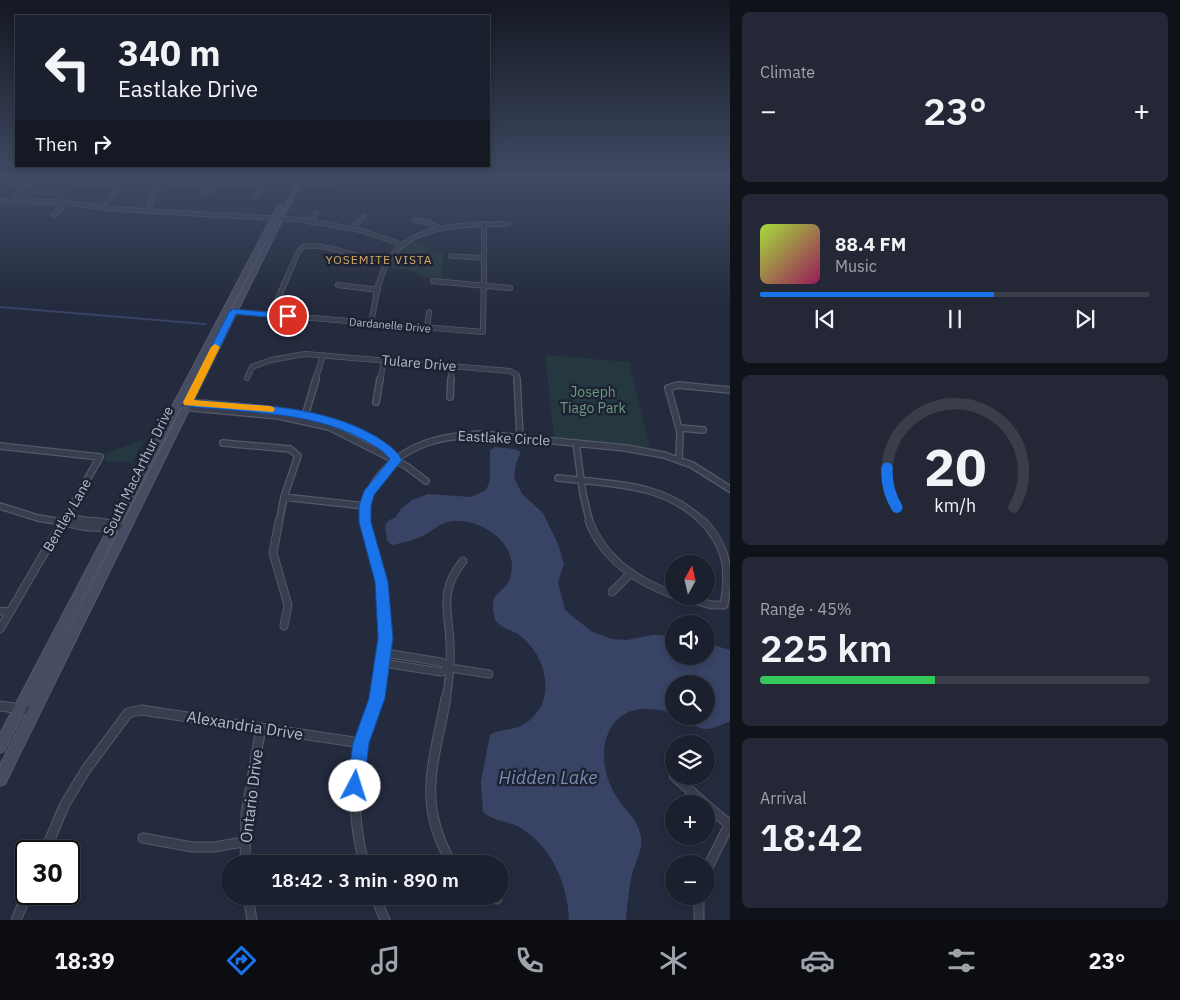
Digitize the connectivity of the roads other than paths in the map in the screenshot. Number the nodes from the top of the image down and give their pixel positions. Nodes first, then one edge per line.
1 (278, 219) joint
2 (313, 219) edge
3 (361, 219) edge
4 (414, 220) dead end
5 (311, 222) junction
6 (484, 224) junction
7 (508, 224) dead end
8 (352, 228) junction
9 (440, 230) junction
10 (404, 245) junction
11 (451, 256) dead end
12 (484, 258) junction
13 (386, 264) junction
14 (433, 281) dead end
15 (338, 285) dead end
16 (484, 286) junction
17 (510, 288) dead end
18 (378, 290) junction
19 (229, 311) junction
20 (429, 312) dead end
21 (271, 315) junction
22 (371, 324) junction
23 (427, 328) junction
24 (323, 355) junction
25 (384, 361) junction
26 (452, 366) junction
27 (247, 378) dead end
28 (730, 390) edge
29 (450, 397) dead end
30 (376, 402) dead end
31 (184, 404) junction
32 (305, 414) junction
33 (305, 421) junction
34 (681, 428) junction
35 (703, 430) dead end
36 (520, 437) junction
37 (223, 443) dead end
38 (576, 443) junction
39 (0, 446) edge
40 (679, 459) junction
41 (397, 460) junction
42 (558, 478) dead end
43 (426, 480) dead end
44 (582, 481) junction
45 (730, 489) edge
46 (284, 497) junction
47 (0, 506) edge
48 (365, 506) junction
49 (63, 521) junction
50 (114, 526) junction
51 (126, 527) junction
52 (463, 561) dead end
53 (631, 572) junction
54 (665, 591) edge
55 (612, 592) dead end
56 (715, 605) edge
57 (0, 611) edge
58 (10, 612) junction
59 (284, 626) dead end
60 (0, 628) edge
61 (385, 653) junction
62 (383, 663) junction
63 (450, 668) junction
64 (489, 674) dead end
65 (0, 706) edge
66 (20, 709) junction
67 (34, 711) junction
68 (261, 728) junction
69 (361, 743) junction
70 (0, 747) edge
71 (0, 779) edge
72 (684, 785) edge
73 (696, 795) edge
74 (715, 812) edge
75 (730, 824) edge
76 (144, 838) dead end
77 (50, 840) edge
78 (243, 842) junction
79 (244, 855) edge
80 (362, 855) edge
81 (446, 855) edge
82 (714, 855) edge
83 (22, 905) edge
84 (250, 905) edge
85 (379, 905) edge
86 (699, 905) edge
87 (16, 920) edge
88 (252, 920) edge
89 (385, 920) edge
90 (699, 920) edge

1 - 5 street
1 - 19 main road, South MacArthur Drive
2 - 5 street
3 - 8 street
4 - 9 street
5 - 8 street
6 - 7 street
6 - 9 street
6 - 12 street
8 - 10 street
9 - 10 street
10 - 13 street
11 - 12 street
12 - 16 street
13 - 18 street
13 - 21 street
14 - 16 street
15 - 18 street
16 - 17 street
16 - 23 street, Dardanelle Drive
18 - 22 street
19 - 21 street, Dardanelle Drive
19 - 31 main road, South MacArthur Drive
20 - 23 street
21 - 22 street, Dardanelle Drive
22 - 23 street, Dardanelle Drive
24 - 25 street, Tulare Drive
24 - 27 street, Tulare Drive
24 - 32 street
25 - 26 street, Tulare Drive
25 - 30 street
26 - 29 street
26 - 36 street, Tulare Drive
28 - 34 street
31 - 32 street
31 - 33 street
31 - 50 main road, South MacArthur Drive
31 - 51 main road, South MacArthur Drive
32 - 33 street
32 - 41 street
33 - 41 street
34 - 35 street
34 - 40 street
36 - 38 street, Eastlake Circle
36 - 41 street, Eastlake Circle
37 - 46 street
38 - 40 street, Eastlake Circle
38 - 44 street
39 - 49 street, Bentley Lane
40 - 45 street, Eastlake Circle
41 - 43 street
41 - 48 street, Eastlake Circle
42 - 44 street
44 - 53 street
44 - 56 street
46 - 48 street
46 - 59 street
47 - 49 street
48 - 61 street
49 - 50 street
49 - 58 street, Bentley Lane
50 - 51 street
50 - 66 main road, South MacArthur Drive
51 - 67 main road, South MacArthur Drive
52 - 63 street
53 - 54 street
53 - 55 street
57 - 58 street
58 - 60 street, Bentley Lane
61 - 62 street
61 - 63 street
62 - 63 street
62 - 69 street
63 - 64 street
63 - 81 street
65 - 66 street
66 - 67 street
66 - 70 main road, South MacArthur Drive
67 - 71 main road, South MacArthur Drive
68 - 69 street, Alexandria Drive
68 - 77 street, Alexandria Drive
68 - 78 street, Ontario Drive
69 - 80 street
72 - 73 street
74 - 75 street
75 - 82 street
76 - 78 street
78 - 79 street, Ontario Drive
83 - 87 street
84 - 88 street
85 - 89 street
86 - 90 street

